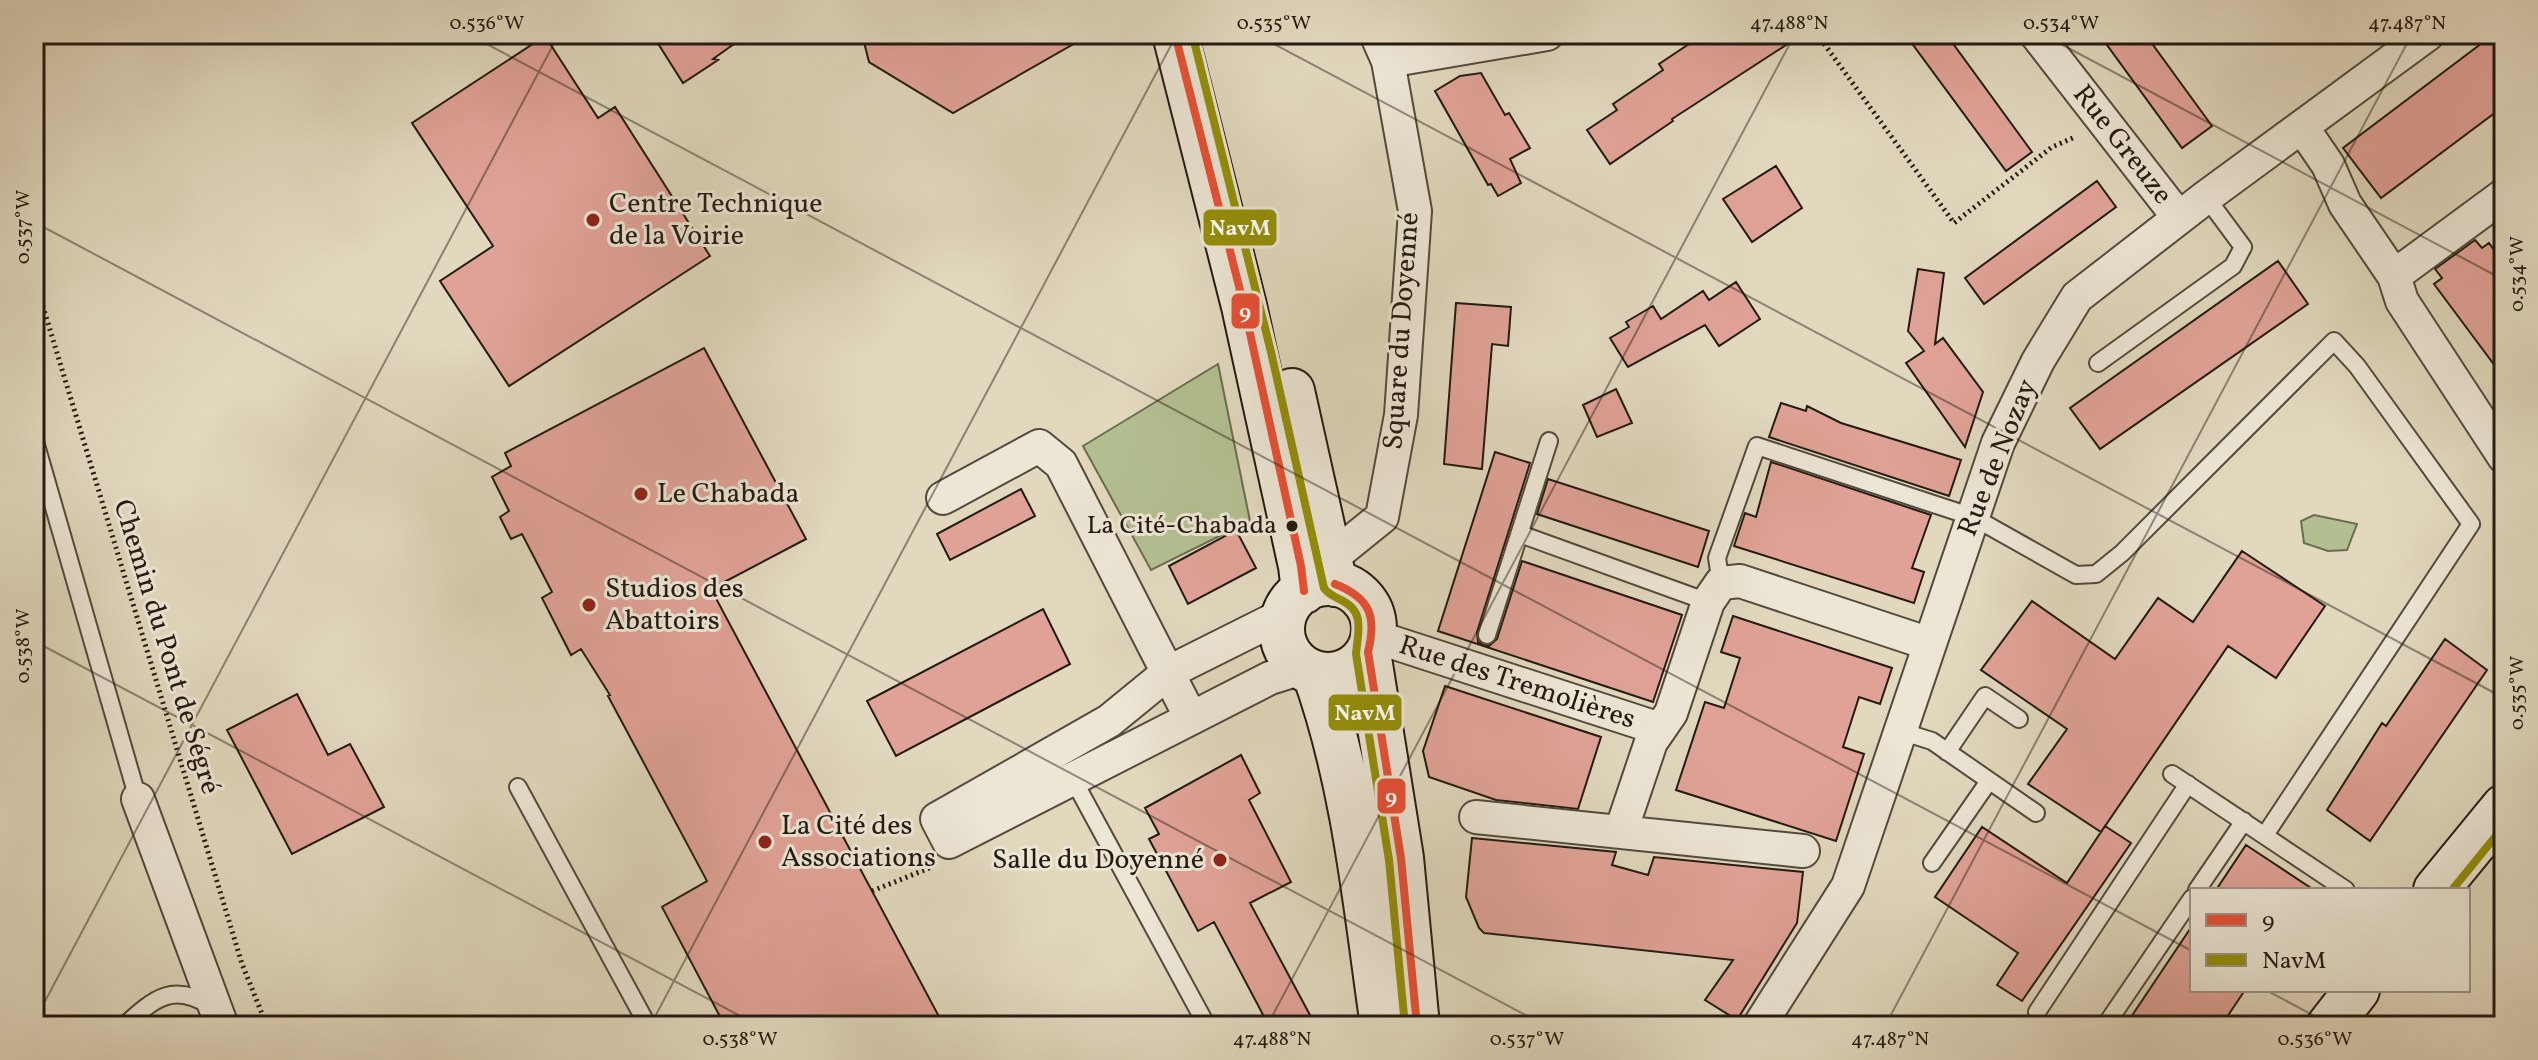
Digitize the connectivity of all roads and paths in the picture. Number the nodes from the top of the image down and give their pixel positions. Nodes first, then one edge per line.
1 (1175, 34) edge
2 (1205, 34) edge
3 (1547, 34) edge
4 (1817, 34) edge
5 (2036, 34) edge
6 (2428, 34) edge
7 (1382, 47) edge
8 (2302, 127) junction
9 (2086, 132) dead end
10 (2504, 195) edge
11 (2206, 197) junction
12 (2179, 218) junction
13 (2394, 276) junction
14 (34, 277) edge
15 (2098, 363) dead end
16 (34, 438) edge
17 (1549, 441) dead end
18 (2504, 457) edge
19 (943, 498) dead end
20 (1973, 517) junction
21 (1520, 534) junction
22 (1314, 587) junction
23 (1715, 593) junction
24 (1487, 635) dead end
25 (1370, 644) junction
26 (1930, 644) junction
27 (1309, 671) junction
28 (1169, 672) junction
29 (1191, 718) junction
30 (2019, 719) dead end
31 (1660, 729) junction
32 (1900, 731) junction
33 (1057, 750) junction
34 (1947, 752) junction
35 (2172, 774) dead end
36 (1073, 779) junction
37 (1989, 781) junction
38 (2188, 784) junction
39 (518, 787) dead end
40 (138, 799) joint
41 (2504, 807) edge
42 (2036, 813) dead end
43 (1476, 817) dead end
44 (2244, 821) junction
45 (1621, 831) junction
46 (2265, 835) junction
47 (1803, 851) dead end
48 (1932, 863) dead end
49 (2198, 888) edge
50 (2343, 888) edge
51 (2438, 888) edge
52 (2190, 901) edge
53 (2355, 992) edge
54 (2037, 1012) dead end
55 (219, 1018) edge
56 (124, 1026) edge
57 (267, 1026) edge
58 (648, 1026) edge
59 (1207, 1026) edge
60 (1383, 1026) edge
61 (1417, 1026) edge
62 (1759, 1026) edge
63 (2105, 1026) edge
64 (2329, 1026) edge

1 - 22 main road
2 - 22 main road
3 - 7 street
4 - 9 path
5 - 12 street, Rue Greuze
6 - 8 street, Rue de Nozay
7 - 22 street, Square du Doyenné
8 - 11 street, Rue de Nozay
8 - 13 street
10 - 13 street
11 - 12 street, Rue de Nozay
11 - 15 lane
12 - 20 street, Rue de Nozay
13 - 18 street
14 - 57 path, Chemin du Pont de Ségré
16 - 40 lane
17 - 21 lane
19 - 28 street
20 - 23 lane
20 - 26 street, Rue de Nozay
20 - 46 lane
21 - 23 lane
21 - 24 lane
22 - 25 main road
22 - 27 main road
22 - 28 street, Square du Doyenné
23 - 26 street
23 - 31 street, Rue des Tremolières
25 - 27 main road
25 - 31 street, Rue des Tremolières
25 - 61 main road
26 - 32 street, Rue de Nozay
27 - 29 street
27 - 60 main road
28 - 29 street
28 - 33 street, Square du Doyenné
29 - 36 street
30 - 34 lane
31 - 45 street, Rue des Tremolières
32 - 34 lane
32 - 62 street, Rue de Nozay
33 - 36 street
33 - 36 street, Square du Doyenné
34 - 37 lane
35 - 38 lane
36 - 59 lane
37 - 42 lane
37 - 48 lane
38 - 44 lane
38 - 54 lane
39 - 58 lane
40 - 55 street
41 - 51 main road
43 - 45 street
44 - 46 lane
44 - 49 lane
45 - 47 street
46 - 50 lane
52 - 63 lane
53 - 64 main road
55 - 56 lane

